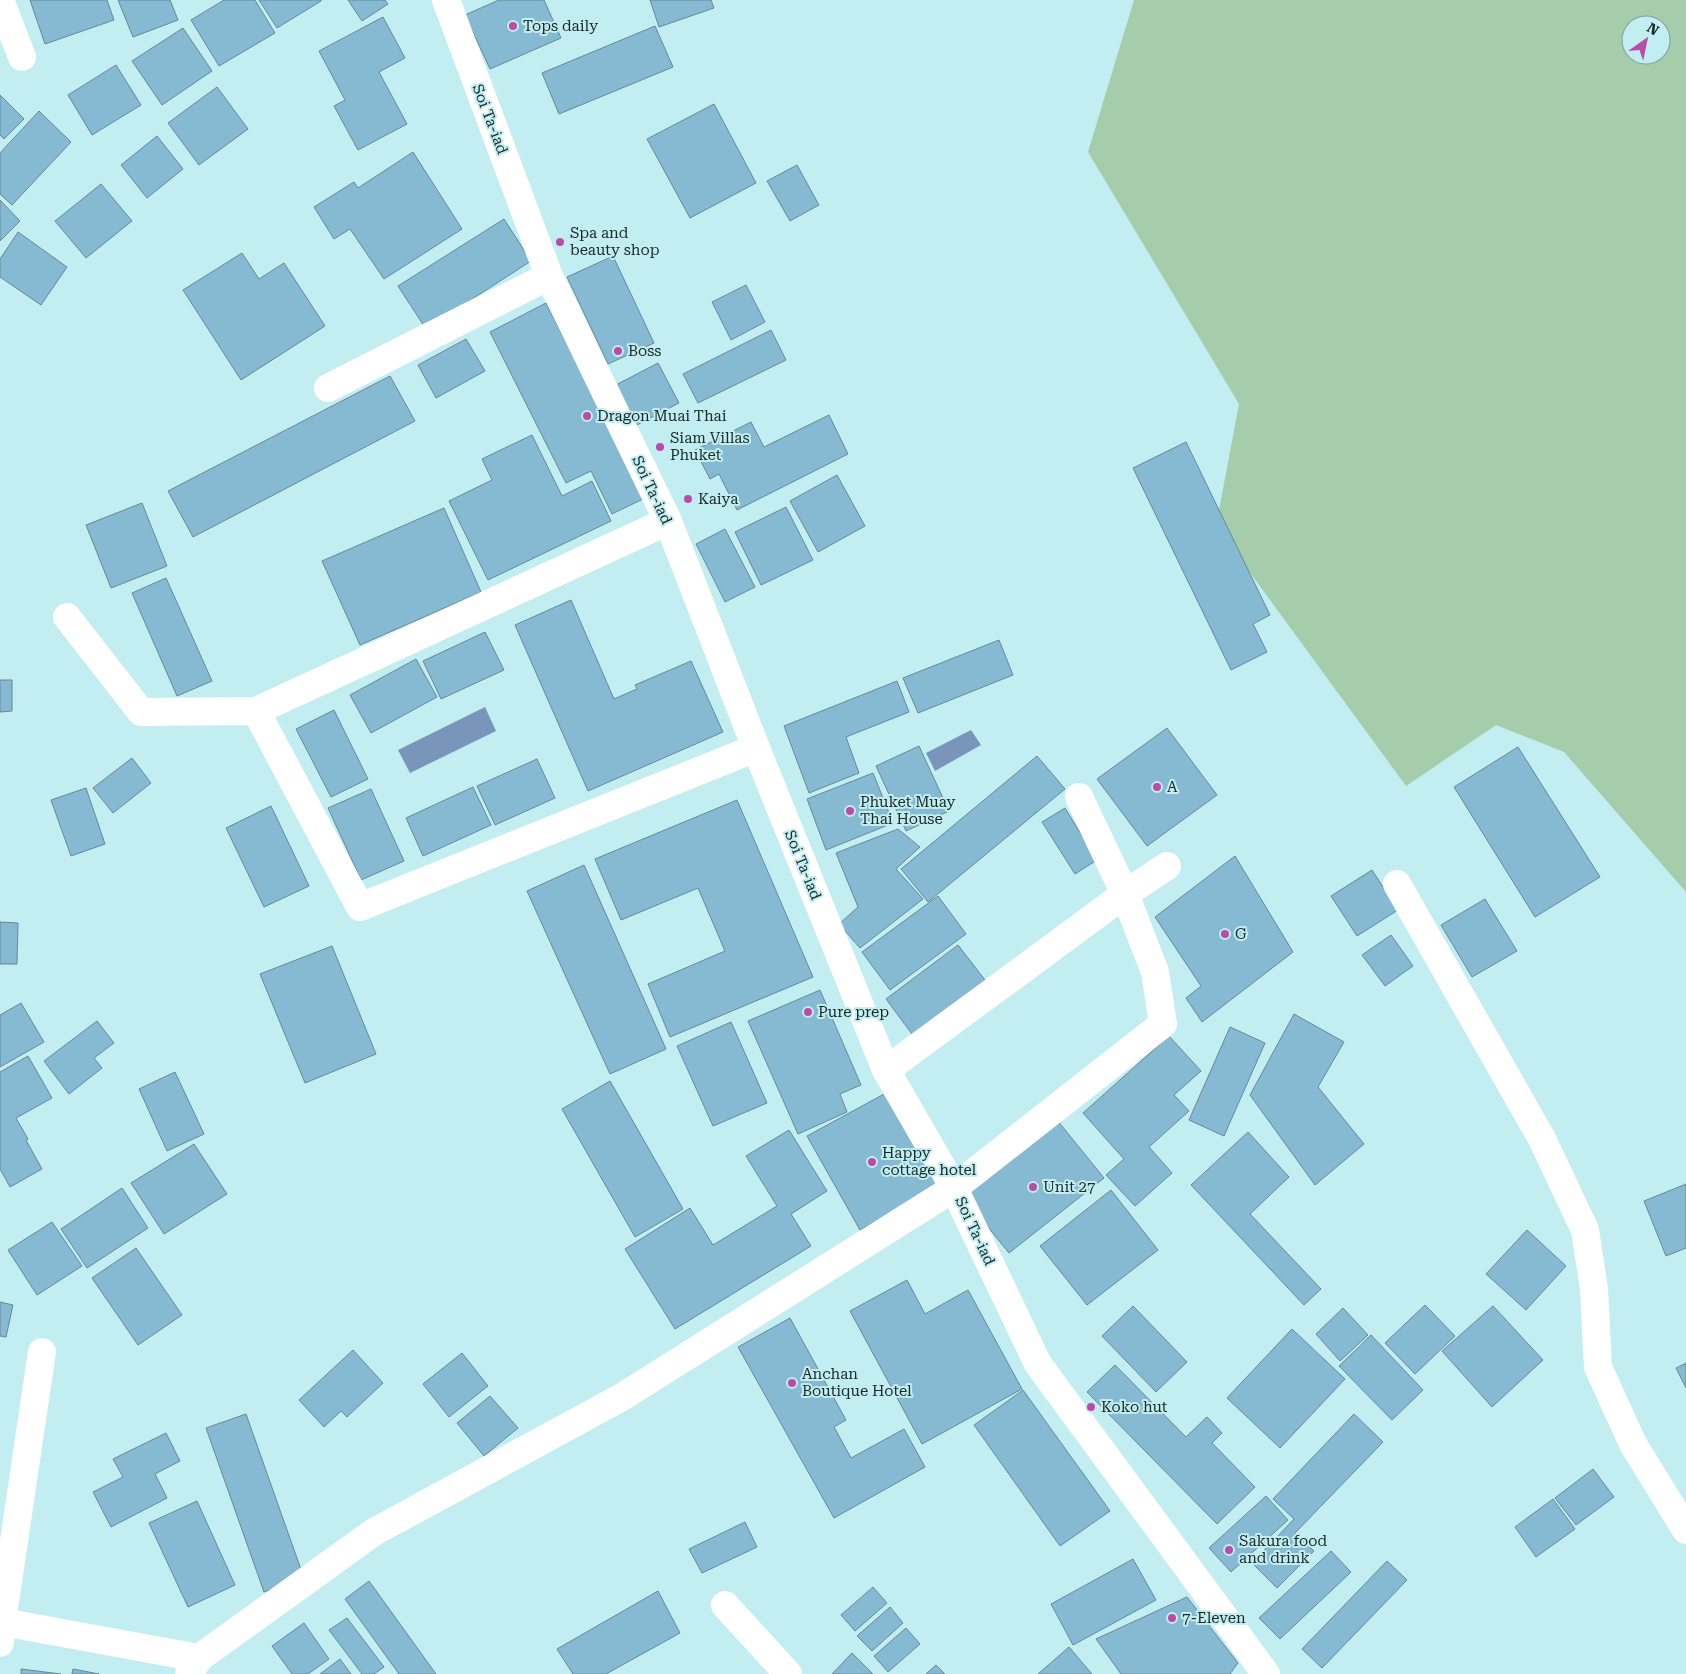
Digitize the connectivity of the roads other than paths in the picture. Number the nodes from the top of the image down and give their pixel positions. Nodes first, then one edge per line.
1 (0, 0) edge
2 (446, 0) edge
3 (22, 57) dead end
4 (550, 276) junction
5 (328, 388) dead end
6 (668, 521) junction
7 (67, 617) dead end
8 (256, 711) junction
9 (756, 748) junction
10 (1079, 797) dead end
11 (1167, 866) dead end
12 (1397, 884) dead end
13 (1125, 894) junction
14 (886, 1070) junction
15 (954, 1188) junction
16 (42, 1352) dead end
17 (1686, 1530) edge
18 (725, 1604) dead end
19 (1, 1633) edge
20 (194, 1666) edge
21 (788, 1674) edge
22 (1266, 1674) edge

1 - 3 street
2 - 4 street, Soi Ta-iad
4 - 5 street
4 - 6 street, Soi Ta-iad
6 - 8 street
6 - 9 street, Soi Ta-iad
7 - 8 street
8 - 9 street
9 - 14 street, Soi Ta-iad
10 - 13 street
11 - 13 street
12 - 17 street
13 - 14 street
13 - 15 street
14 - 15 street, Soi Ta-iad
15 - 20 street
15 - 22 street, Soi Ta-iad
16 - 19 street
18 - 21 street
19 - 20 street

